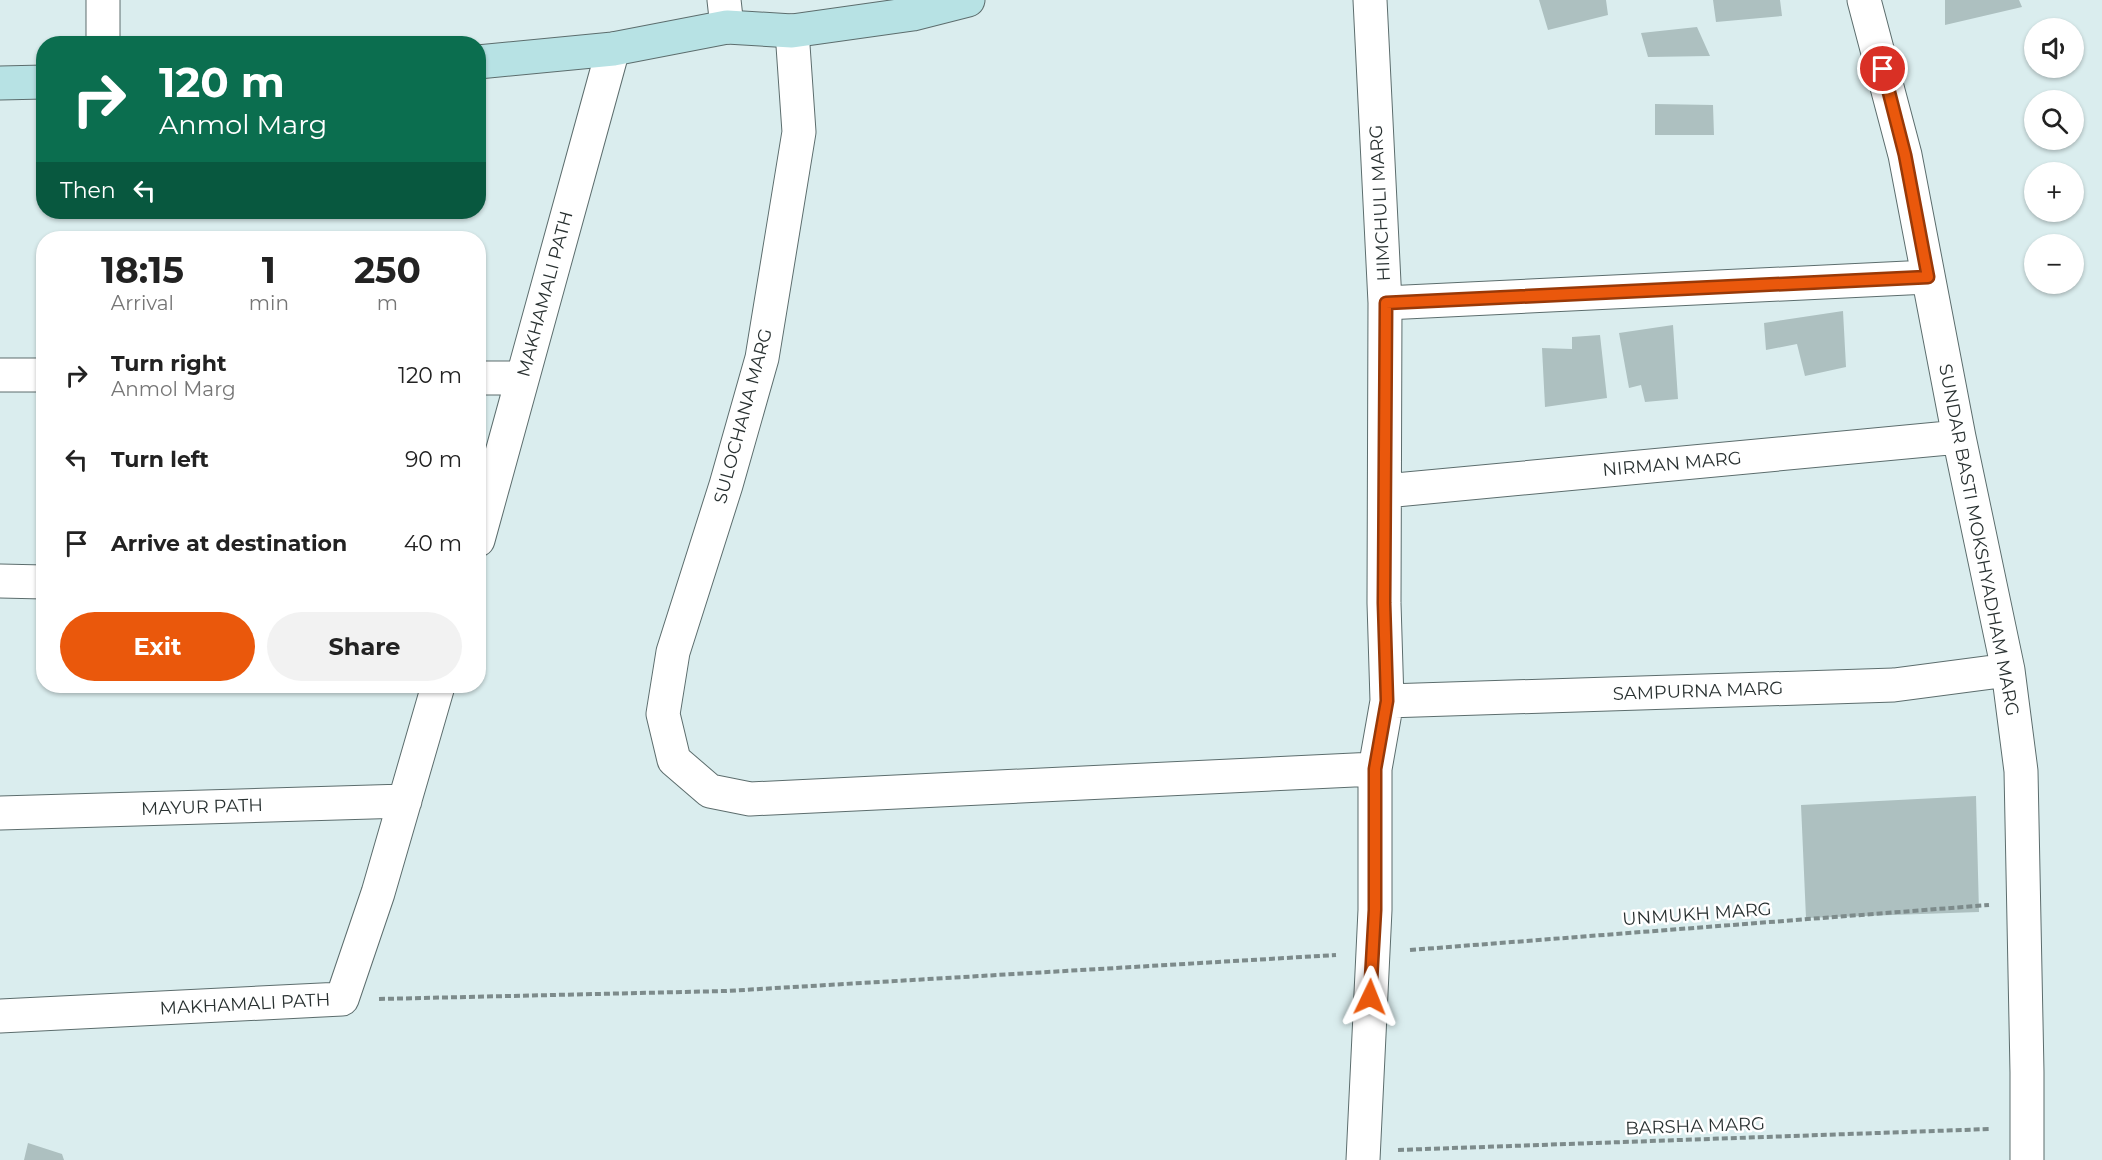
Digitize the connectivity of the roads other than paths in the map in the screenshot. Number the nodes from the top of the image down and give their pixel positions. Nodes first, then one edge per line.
1 (102, 0) edge
2 (968, 0) edge
3 (1370, 0) edge
4 (1864, 0) edge
5 (912, 7) edge
6 (726, 14) edge
7 (792, 31) junction
8 (103, 36) edge
9 (613, 49) junction
10 (486, 61) edge
11 (36, 82) edge
12 (0, 83) edge
13 (1928, 277) junction
14 (1386, 303) junction
15 (0, 375) edge
16 (36, 375) edge
17 (486, 378) edge
18 (522, 378) junction
19 (1959, 437) junction
20 (1385, 491) junction
21 (486, 511) edge
22 (0, 581) edge
23 (36, 582) edge
24 (2008, 670) junction
25 (436, 693) edge
26 (1387, 701) junction
27 (1375, 769) junction
28 (405, 801) junction
29 (0, 813) edge
30 (0, 1016) edge
31 (1363, 1155) edge
32 (2027, 1160) edge

1 - 8 street
2 - 5 street
3 - 14 street, HIMCHULI MARG
4 - 13 street, SUNDAR BASTI MOKSHYADHAM MARG
5 - 7 street
6 - 7 street
6 - 9 street
7 - 27 street, SULOCHANA MARG
9 - 10 street
9 - 18 street, MAKHAMALI PATH
11 - 12 street
13 - 14 street
13 - 19 street, SUNDAR BASTI MOKSHYADHAM MARG
14 - 20 street, HIMCHULI MARG
15 - 16 street
17 - 18 street
18 - 21 street, MAKHAMALI PATH
19 - 20 street, NIRMAN MARG
19 - 24 street, SUNDAR BASTI MOKSHYADHAM MARG
20 - 26 street, HIMCHULI MARG
22 - 23 street
24 - 26 street, SAMPURNA MARG
24 - 32 street, SUNDAR BASTI MOKSHYADHAM MARG
25 - 28 street, MAKHAMALI PATH
26 - 27 street, HIMCHULI MARG
27 - 31 street, HIMCHULI MARG
28 - 29 street, MAYUR PATH
28 - 30 street, MAKHAMALI PATH

